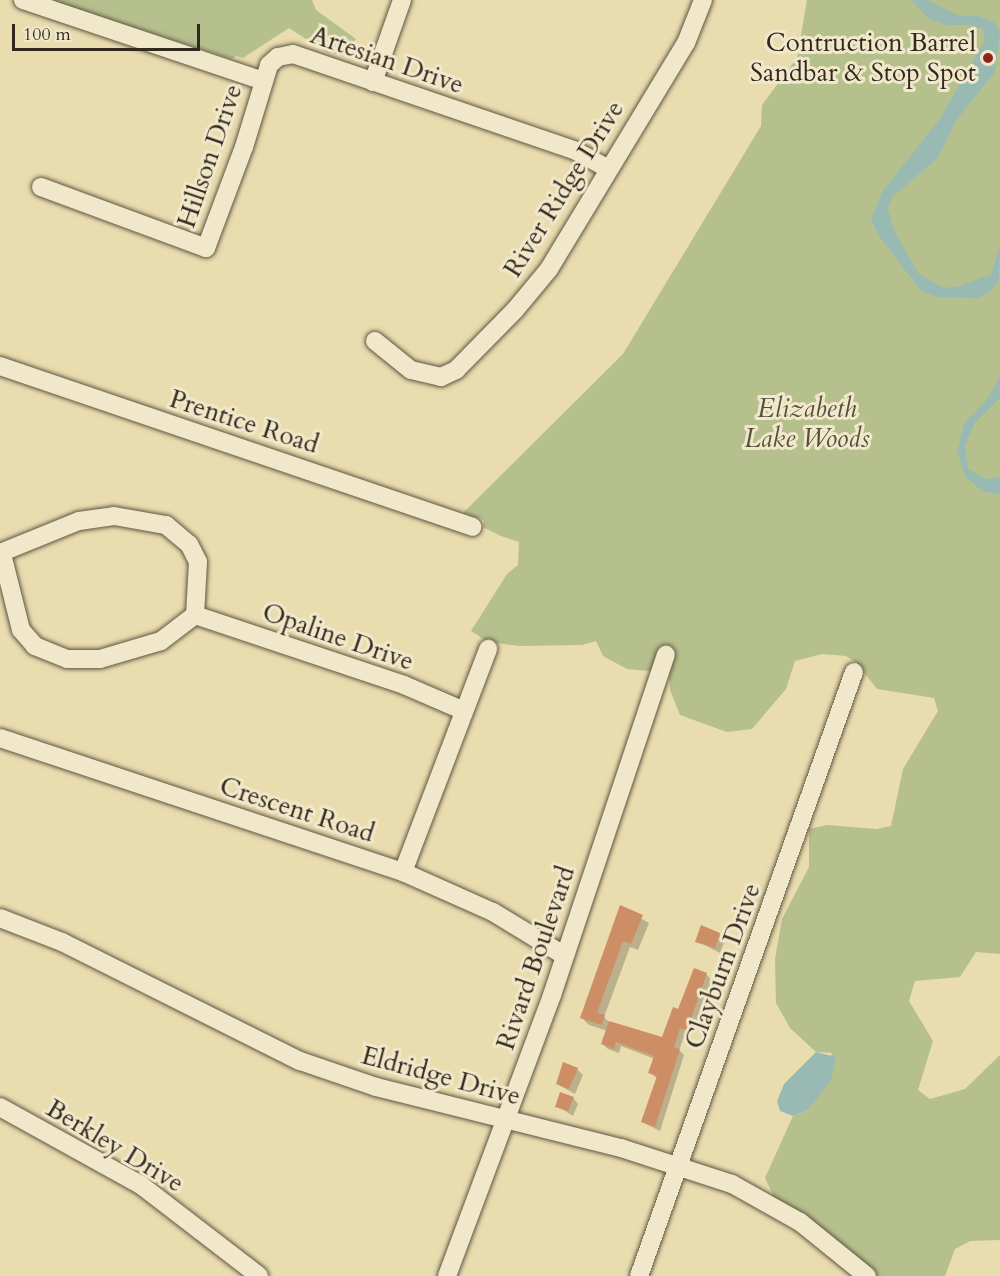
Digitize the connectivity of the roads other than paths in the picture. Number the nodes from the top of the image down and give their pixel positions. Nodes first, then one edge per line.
1 (23, 0) edge
2 (402, 0) edge
3 (702, 0) edge
4 (262, 81) junction
5 (373, 82) junction
6 (608, 169) junction
7 (42, 187) dead end
8 (375, 341) dead end
9 (0, 366) edge
10 (472, 527) dead end
11 (1, 553) edge
12 (195, 615) junction
13 (488, 649) dead end
14 (666, 655) dead end
15 (854, 672) dead end
16 (464, 711) junction
17 (0, 738) edge
18 (403, 872) junction
19 (0, 918) edge
20 (566, 956) junction
21 (0, 1107) edge
22 (505, 1120) junction
23 (677, 1165) junction
24 (259, 1276) edge
25 (447, 1276) edge
26 (639, 1276) edge
27 (867, 1276) edge

1 - 4 street
2 - 5 street
3 - 6 street, River Ridge Drive
4 - 5 street, Artesian Drive
4 - 7 street, Hillson Drive
5 - 6 street, Artesian Drive
6 - 8 street, River Ridge Drive
9 - 10 street, Prentice Road
11 - 12 street
11 - 12 street
12 - 16 street, Opaline Drive
13 - 16 street
14 - 20 street, Rivard Boulevard
15 - 23 street, Clayburn Drive
16 - 18 street
17 - 18 street, Crescent Road
18 - 20 street, Crescent Road
19 - 22 street, Eldridge Drive
20 - 22 street, Rivard Boulevard
21 - 24 street, Berkley Drive
22 - 23 street, Eldridge Drive
22 - 25 street, Rivard Boulevard
23 - 26 street, Clayburn Drive
23 - 27 street, Eldridge Drive

